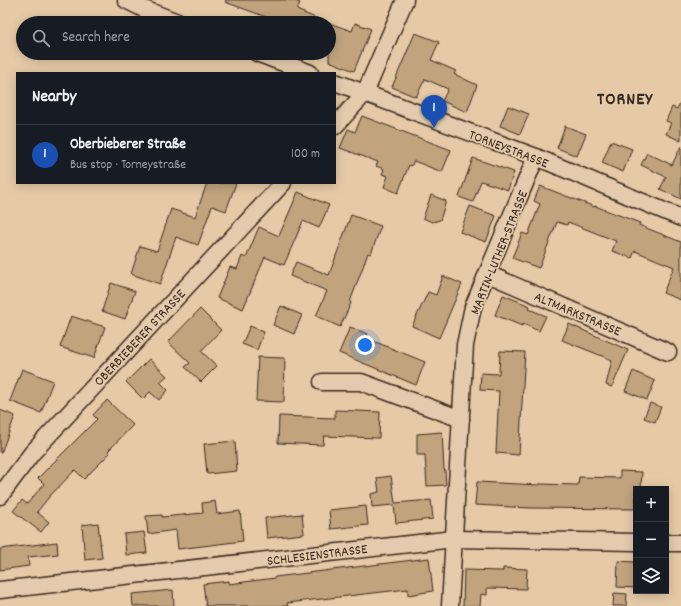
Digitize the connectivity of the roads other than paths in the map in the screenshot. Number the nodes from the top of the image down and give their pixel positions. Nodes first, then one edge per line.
1 (126, 0) edge
2 (405, 0) edge
3 (162, 16) edge
4 (276, 60) edge
5 (307, 72) edge
6 (336, 82) edge
7 (365, 93) junction
8 (336, 125) edge
9 (536, 157) junction
10 (282, 184) edge
11 (681, 218) edge
12 (488, 274) junction
13 (668, 352) dead end
14 (322, 382) dead end
15 (461, 419) junction
16 (0, 496) edge
17 (454, 539) junction
18 (633, 542) edge
19 (669, 543) edge
20 (681, 543) edge
21 (0, 590) edge
22 (450, 606) edge

1 - 3 street
2 - 7 street
4 - 5 street
6 - 7 street, TORNEYSTRASSE
7 - 8 street
7 - 9 street, TORNEYSTRASSE
9 - 11 street, TORNEYSTRASSE
9 - 12 street, MARTIN-LUTHER-STRASSE
10 - 16 street, OBERBIEBERER STRASSE
12 - 13 street, ALTMARKSTRASSE
12 - 15 street, MARTIN-LUTHER-STRASSE
14 - 15 street
15 - 17 street, MARTIN-LUTHER-STRASSE
17 - 18 street, SCHLESIENSTRASSE
17 - 21 street, SCHLESIENSTRASSE
17 - 22 street, MARTIN-LUTHER-STRASSE
19 - 20 street

